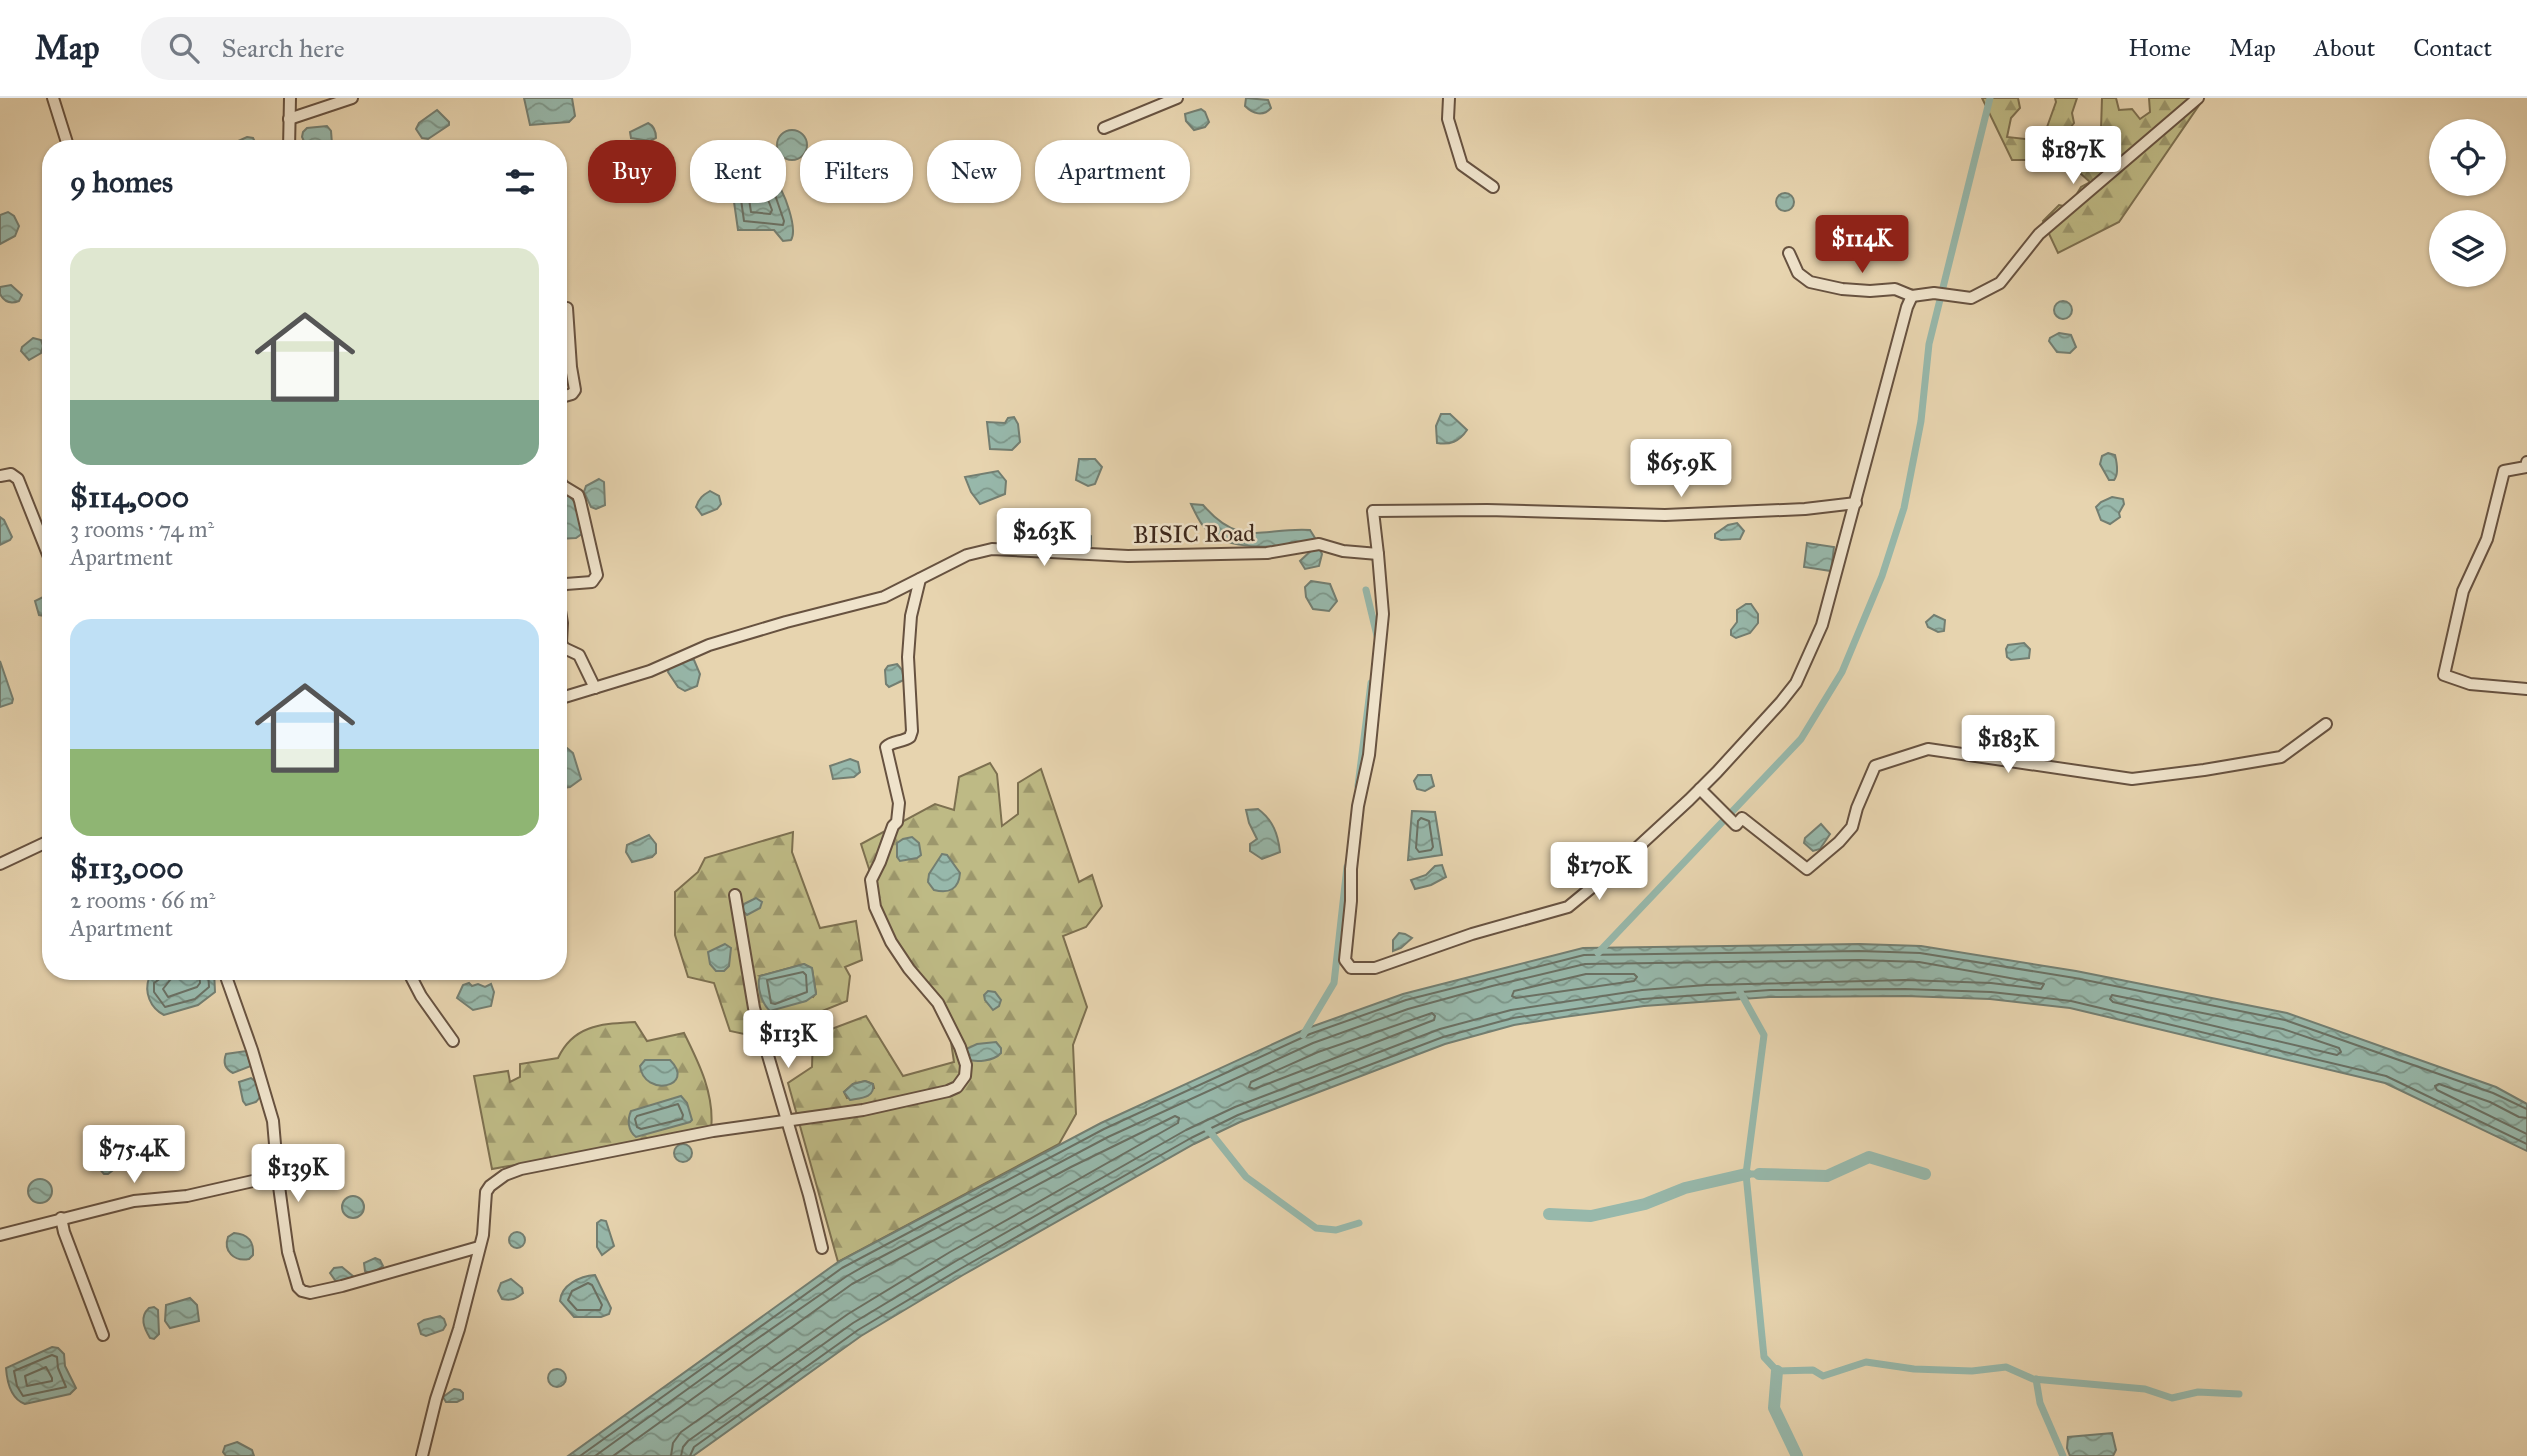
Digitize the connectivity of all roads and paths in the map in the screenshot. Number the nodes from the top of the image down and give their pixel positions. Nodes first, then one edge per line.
1 (53, 98) edge
2 (290, 98) edge
3 (352, 98) edge
4 (1177, 98) edge
5 (1449, 98) edge
6 (2198, 98) edge
7 (289, 119) junction
8 (1104, 128) dead end
9 (66, 140) edge
10 (289, 140) edge
11 (1493, 187) dead end
12 (1789, 253) dead end
13 (1912, 296) junction
14 (567, 308) dead end
15 (567, 395) edge
16 (2527, 462) edge
17 (0, 476) edge
18 (567, 488) edge
19 (1856, 503) junction
20 (42, 539) edge
21 (1378, 555) junction
22 (920, 579) junction
23 (567, 584) edge
24 (567, 649) edge
25 (595, 688) junction
26 (2527, 690) edge
27 (567, 696) edge
28 (2326, 724) dead end
29 (1700, 789) junction
30 (42, 845) edge
31 (0, 864) edge
32 (734, 895) dead end
33 (227, 980) edge
34 (413, 980) edge
35 (453, 1041) dead end
36 (787, 1120) junction
37 (278, 1178) junction
38 (61, 1218) junction
39 (0, 1235) edge
40 (479, 1248) junction
41 (822, 1248) dead end
42 (103, 1335) dead end
43 (422, 1456) edge

1 - 9 street
2 - 7 street
3 - 7 street
4 - 8 street
5 - 11 street
6 - 13 street
7 - 10 street
12 - 13 street
13 - 19 street
14 - 15 street
16 - 26 street
17 - 20 street
18 - 23 street
19 - 21 street
19 - 29 street
21 - 22 street, BISIC Road
21 - 29 street
22 - 25 street, BISIC Road
22 - 36 street
24 - 25 street
25 - 27 street, BISIC Road
28 - 29 street
30 - 31 street
32 - 36 street
33 - 37 street
34 - 35 street
36 - 40 street
36 - 41 street
37 - 38 street
37 - 40 street
38 - 39 street
38 - 42 street
40 - 43 street

